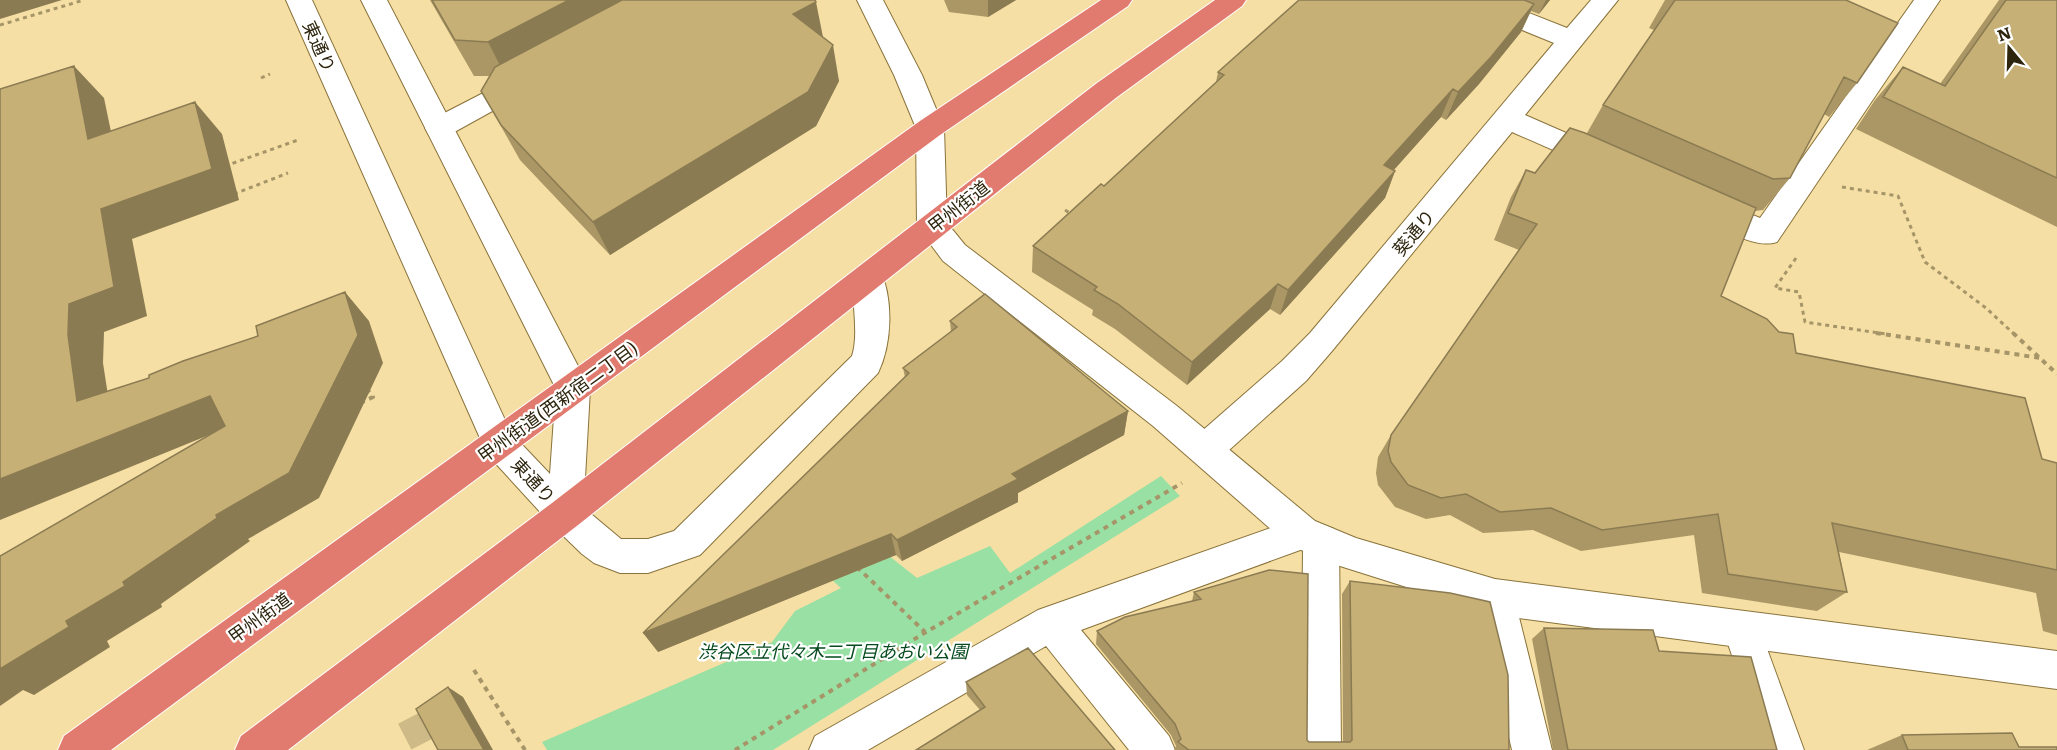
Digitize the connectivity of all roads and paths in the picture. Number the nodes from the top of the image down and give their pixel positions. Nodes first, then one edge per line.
1 (84, 0) edge
2 (299, 0) edge
3 (374, 0) edge
4 (870, 0) edge
5 (1119, 0) edge
6 (1233, 0) edge
7 (1472, 0) edge
8 (1605, 0) edge
9 (1927, 0) edge
10 (0, 25) edge
11 (1571, 40) junction
12 (549, 68) edge
13 (270, 74) dead end
14 (261, 78) dead end
15 (1507, 118) junction
16 (439, 128) junction
17 (930, 128) junction
18 (298, 140) dead end
19 (223, 167) dead end
20 (1626, 171) edge
21 (1809, 171) junction
22 (288, 173) dead end
23 (1844, 188) junction
24 (234, 194) dead end
25 (1680, 195) edge
26 (1837, 197) dead end
27 (1065, 210) dead end
28 (1079, 218) edge
29 (932, 226) junction
30 (1800, 251) dead end
31 (868, 277) junction
32 (2040, 358) junction
33 (2057, 374) edge
34 (363, 385) dead end
35 (573, 389) junction
36 (352, 408) dead end
37 (500, 443) junction
38 (1198, 464) junction
39 (440, 485) joint
40 (565, 514) junction
41 (1311, 537) junction
42 (850, 562) edge
43 (1495, 597) junction
44 (1051, 623) junction
45 (1742, 629) junction
46 (926, 632) junction
47 (474, 670) dead end
48 (2057, 670) edge
49 (841, 747) edge
50 (78, 750) edge
51 (255, 750) edge
52 (525, 750) edge
53 (735, 750) edge
54 (1155, 750) edge
55 (1321, 750) edge
56 (1533, 750) edge
57 (1784, 750) edge

1 - 10 path
2 - 37 street, 東通り
3 - 16 street
4 - 17 street
5 - 17 highway
6 - 29 highway, 甲州街道
7 - 11 street
8 - 11 street, 葵通り
9 - 21 street
11 - 15 street, 葵通り
12 - 16 street
13 - 14 path
15 - 20 street
15 - 38 street, 葵通り
16 - 35 street
17 - 29 street
17 - 35 highway, 甲州街道(西新宿二丁目)
18 - 19 path
21 - 23 path
21 - 25 street
22 - 24 path
23 - 26 path
23 - 32 path
27 - 28 path
29 - 31 highway, 甲州街道
29 - 38 street
30 - 32 path
31 - 40 highway, 甲州街道
31 - 40 street
32 - 33 path
34 - 36 path
35 - 37 highway, 甲州街道(西新宿二丁目)
35 - 40 street, 東通り
37 - 39 highway, 甲州街道(西新宿二丁目)
37 - 40 street, 東通り
38 - 41 street
38 - 46 path
39 - 50 highway, 甲州街道
40 - 51 highway
41 - 43 street
41 - 44 street
41 - 55 street
42 - 46 path
43 - 45 street
43 - 56 street
44 - 49 street
44 - 54 street
45 - 48 street
45 - 57 street
46 - 53 path
47 - 52 path

